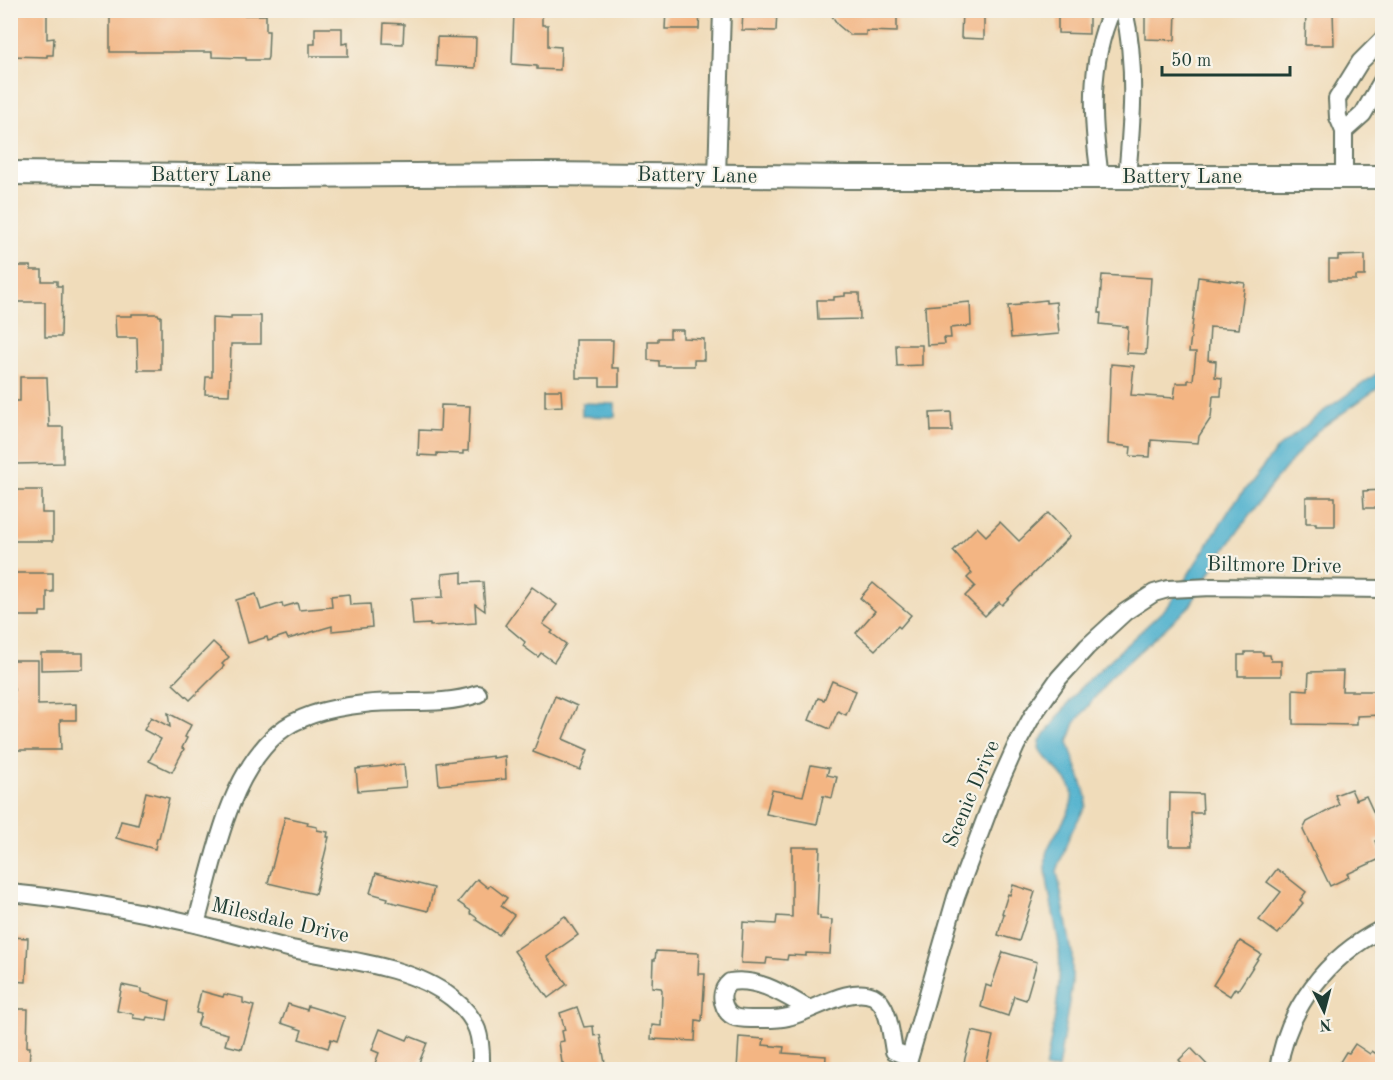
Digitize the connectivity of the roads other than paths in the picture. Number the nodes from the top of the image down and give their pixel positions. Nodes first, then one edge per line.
1 (722, 10) edge
2 (1112, 10) edge
3 (1124, 10) edge
4 (1383, 40) edge
5 (1383, 81) edge
6 (1344, 131) junction
7 (10, 173) edge
8 (717, 176) junction
9 (1100, 177) junction
10 (1127, 177) junction
11 (1344, 177) junction
12 (1383, 177) edge
13 (1170, 589) joint
14 (1383, 589) edge
15 (477, 694) dead end
16 (10, 893) edge
17 (196, 924) junction
18 (1383, 929) edge
19 (809, 1009) dead end
20 (908, 1063) edge
21 (481, 1070) edge
22 (1278, 1070) edge

1 - 8 street
2 - 9 street
3 - 10 street
4 - 6 street
5 - 6 street
6 - 11 street
7 - 8 main road, Battery Lane
8 - 9 main road, Battery Lane
9 - 10 main road, Battery Lane
10 - 11 main road, Battery Lane
11 - 12 main road, Battery Lane
13 - 14 street, Biltmore Drive
13 - 20 street, Scenic Drive
15 - 17 street
16 - 17 street, Milesdale Drive
17 - 21 street, Milesdale Drive
18 - 22 street
19 - 20 street

